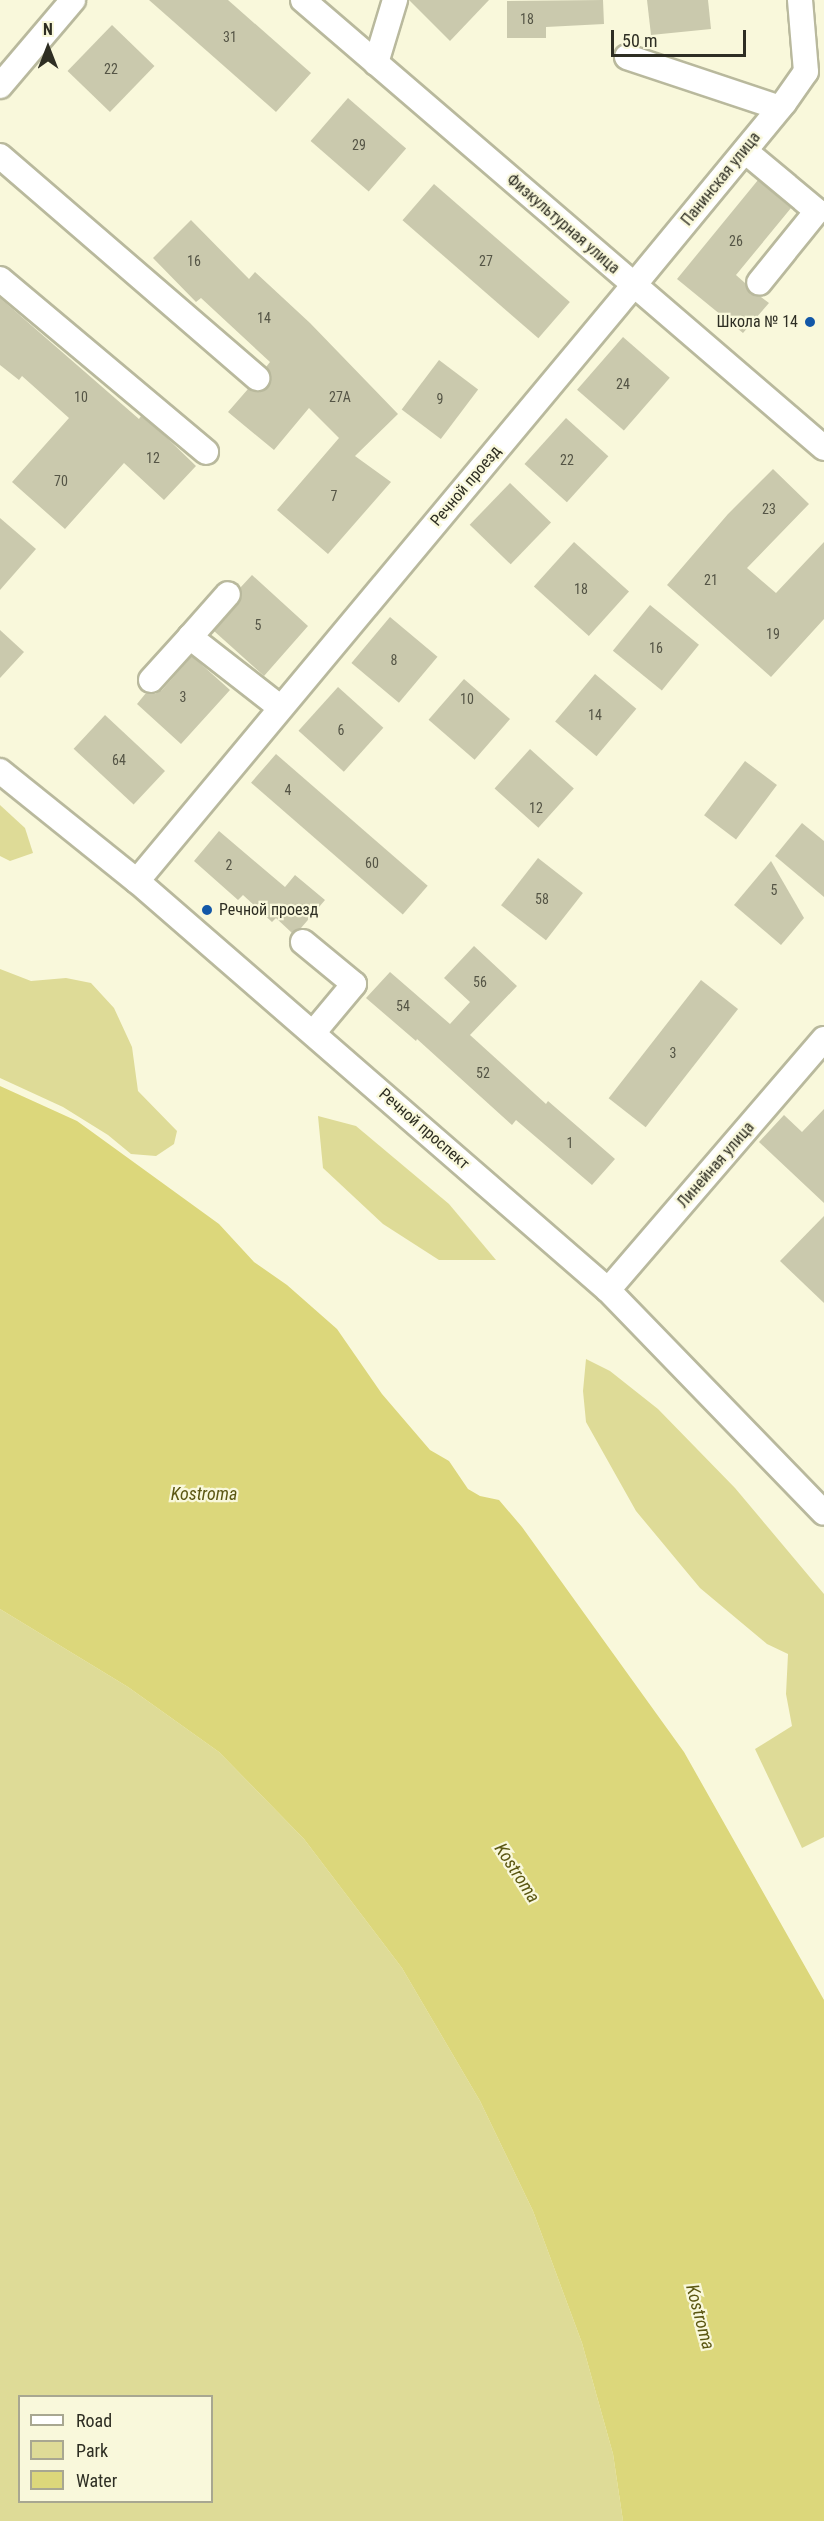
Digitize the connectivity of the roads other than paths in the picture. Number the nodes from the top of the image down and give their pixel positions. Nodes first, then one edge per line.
1 (73, 0) edge
2 (303, 0) edge
3 (395, 0) edge
4 (800, 0) edge
5 (627, 57) dead end
6 (376, 63) junction
7 (815, 69) edge
8 (0, 86) edge
9 (780, 108) junction
10 (745, 151) junction
11 (0, 156) edge
12 (0, 279) edge
13 (759, 283) dead end
14 (634, 285) junction
15 (257, 378) dead end
16 (824, 448) edge
17 (206, 452) dead end
18 (228, 594) dead end
19 (190, 637) junction
20 (151, 680) dead end
21 (281, 708) junction
22 (0, 771) edge
23 (137, 881) junction
24 (303, 942) dead end
25 (313, 1033) junction
26 (824, 1039) edge
27 (608, 1290) junction
28 (824, 1513) edge

1 - 8 street
2 - 6 street, Физкультурная улица
3 - 6 street
4 - 7 street
5 - 9 street
6 - 14 street, Физкультурная улица
7 - 9 street, Панинская улица
9 - 10 street, Панинская улица
10 - 13 street
10 - 14 street, Панинская улица
11 - 15 street
12 - 17 street
14 - 16 street, Физкультурная улица
14 - 21 street, Речной проезд
18 - 19 street
19 - 20 street
19 - 21 street
21 - 23 street, Речной проезд
22 - 23 street, Речной проспект
23 - 25 street, Речной проспект
24 - 25 street
25 - 27 street, Речной проспект
26 - 27 street, Линейная улица
27 - 28 street, Речной проспект

